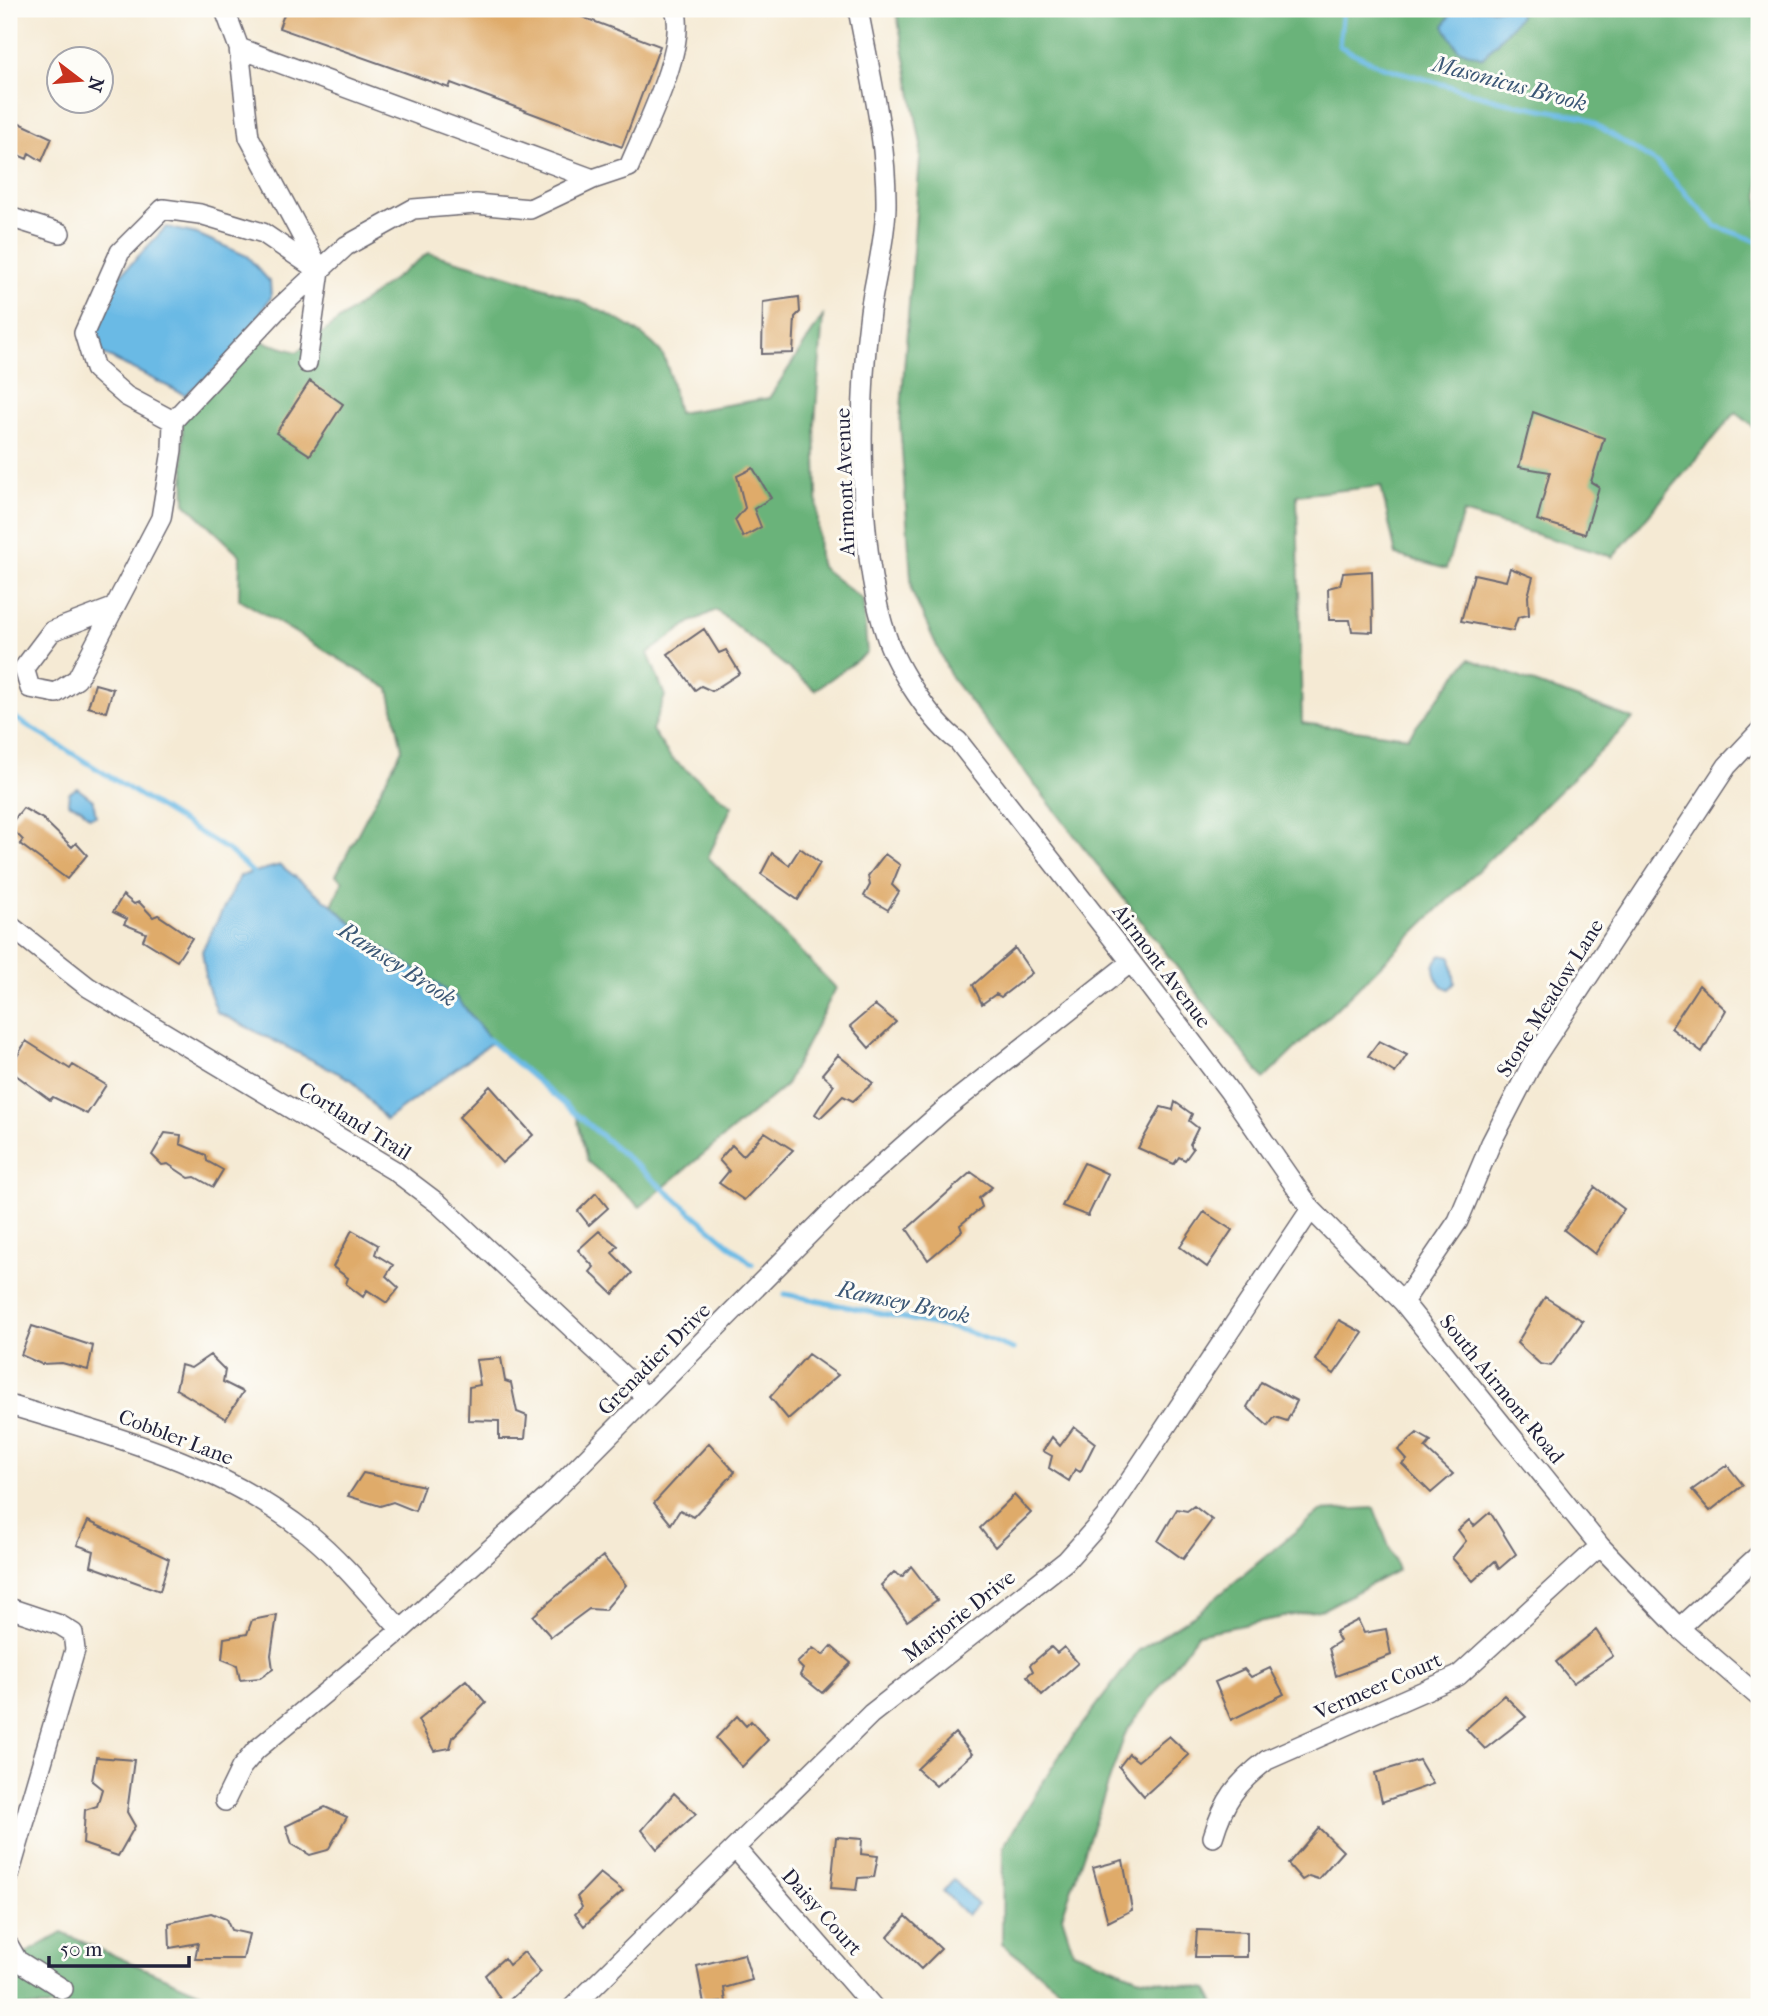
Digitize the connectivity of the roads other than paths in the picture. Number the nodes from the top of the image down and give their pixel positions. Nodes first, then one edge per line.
1 (228, 9) edge
2 (675, 9) edge
3 (858, 9) edge
4 (239, 48) junction
5 (593, 179) junction
6 (9, 217) edge
7 (60, 233) dead end
8 (319, 270) junction
9 (307, 363) dead end
10 (173, 421) junction
11 (113, 608) junction
12 (1759, 732) edge
13 (9, 926) edge
14 (1131, 962) junction
15 (1229, 1091) joint
16 (1311, 1209) junction
17 (1403, 1302) junction
18 (646, 1397) junction
19 (9, 1405) edge
20 (1600, 1546) junction
21 (1759, 1555) edge
22 (9, 1608) edge
23 (1679, 1628) junction
24 (401, 1630) junction
25 (1759, 1697) edge
26 (225, 1801) dead end
27 (1213, 1837) dead end
28 (735, 1847) junction
29 (9, 1875) edge
30 (9, 1946) edge
31 (63, 1989) dead end
32 (573, 2007) edge
33 (873, 2007) edge

1 - 4 street
2 - 5 street
3 - 14 street, Airmont Avenue
4 - 5 street
4 - 8 street
5 - 8 street
6 - 7 street
8 - 9 street
8 - 10 street
8 - 10 street
10 - 11 street
11 - 11 street
12 - 17 street, Stone Meadow Lane
13 - 18 street, Cortland Trail
14 - 15 street, Airmont Avenue
14 - 18 street, Grenadier Drive
15 - 16 street, South Airmont Road
16 - 17 street, South Airmont Road
16 - 28 street, Marjorie Drive
17 - 20 street, South Airmont Road
18 - 24 street, Grenadier Drive
19 - 24 street, Cobbler Lane
20 - 23 street, South Airmont Road
20 - 27 street, Vermeer Court
21 - 23 street
22 - 29 street
23 - 25 street, South Airmont Road
24 - 26 street, Grenadier Drive
28 - 32 street, Marjorie Drive
28 - 33 street, Daisy Court
30 - 31 street

